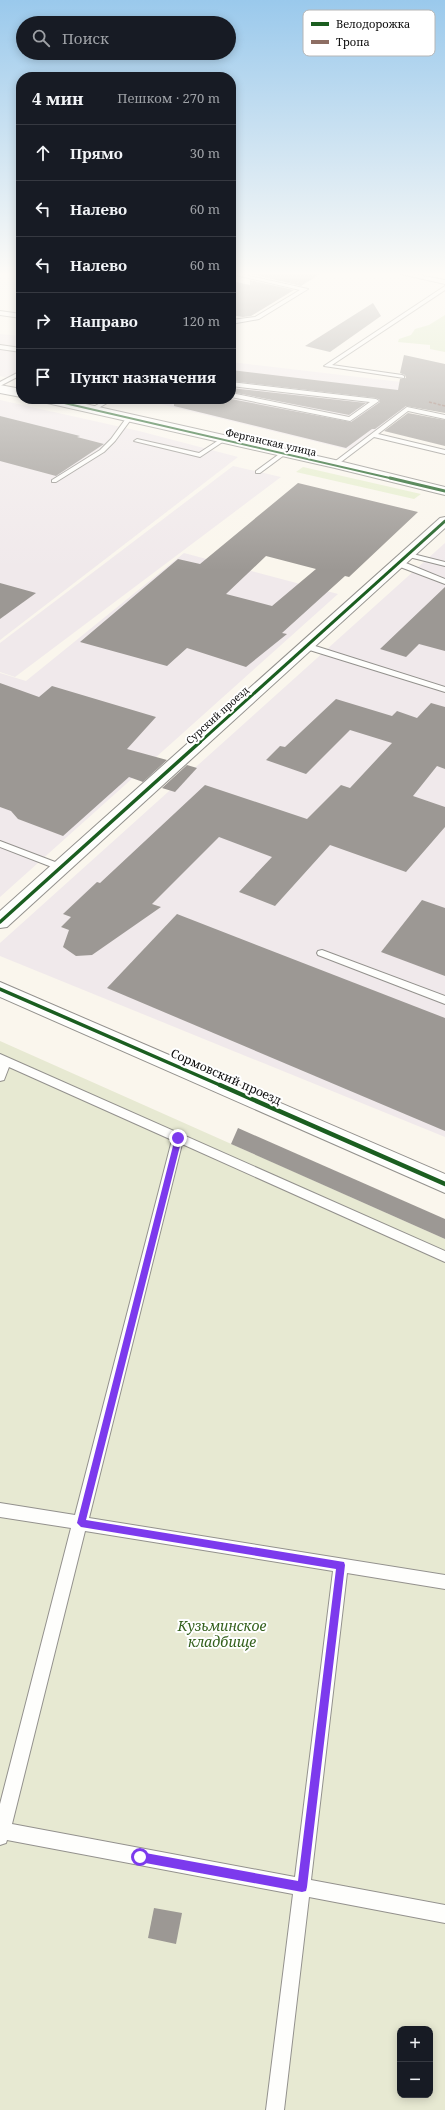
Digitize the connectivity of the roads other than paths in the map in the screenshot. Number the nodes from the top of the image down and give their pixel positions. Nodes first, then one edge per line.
1 (371, 372) edge
2 (16, 375) edge
3 (402, 377) dead end
4 (0, 384) edge
5 (236, 385) edge
6 (0, 389) edge
7 (16, 392) edge
8 (236, 396) edge
9 (70, 404) edge
10 (102, 404) edge
11 (93, 409) junction
12 (445, 417) edge
13 (129, 418) junction
14 (373, 435) junction
15 (224, 439) junction
16 (137, 441) dead end
17 (445, 452) edge
18 (284, 453) junction
19 (334, 464) junction
20 (258, 472) dead end
21 (54, 481) dead end
22 (445, 491) edge
23 (445, 521) edge
24 (403, 559) junction
25 (445, 564) edge
26 (445, 582) edge
27 (306, 646) junction
28 (445, 690) edge
29 (0, 844) edge
30 (60, 867) junction
31 (0, 922) edge
32 (322, 952) dead end
33 (0, 989) edge
34 (445, 1000) edge
35 (3, 1059) edge
36 (0, 1077) edge
37 (178, 1138) junction
38 (445, 1184) edge
39 (445, 1257) edge
40 (0, 1510) edge
41 (81, 1523) junction
42 (341, 1565) junction
43 (445, 1582) edge
44 (1, 1832) edge
45 (302, 1887) junction
46 (445, 1914) edge
47 (275, 2110) edge

1 - 3 lane
2 - 4 lane
5 - 8 lane
6 - 7 street
9 - 11 street, Ферганская улица
10 - 11 lane
11 - 13 street, Ферганская улица
12 - 14 lane
13 - 15 street, Ферганская улица
13 - 21 lane
14 - 17 lane
14 - 19 lane
15 - 16 lane
15 - 18 street, Ферганская улица
18 - 19 street, Ферганская улица
18 - 20 lane
19 - 22 street, Ферганская улица
23 - 24 street, Сурский проезд
24 - 25 lane
24 - 26 lane
24 - 27 street, Сурский проезд
27 - 28 lane
27 - 30 street, Сурский проезд
29 - 30 lane
30 - 31 street, Сурский проезд
32 - 34 lane
33 - 38 street, Сормовский проезд
35 - 36 lane
35 - 37 lane
37 - 39 lane
37 - 41 lane
40 - 41 lane
41 - 42 lane
41 - 44 lane
42 - 43 lane
42 - 45 lane
44 - 45 lane
45 - 46 lane
45 - 47 lane

